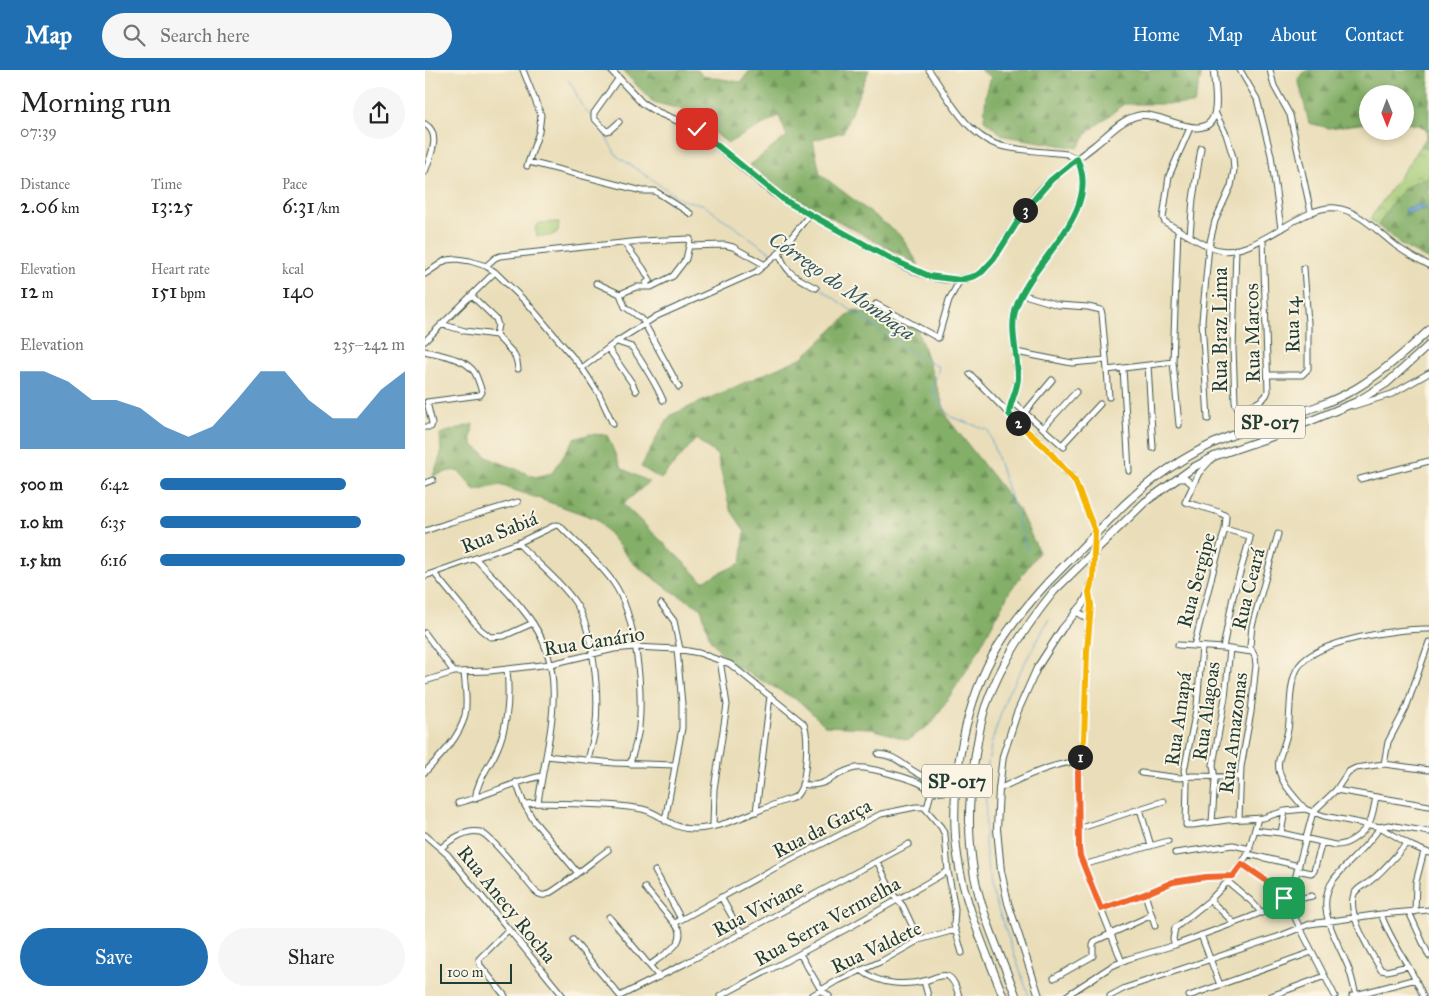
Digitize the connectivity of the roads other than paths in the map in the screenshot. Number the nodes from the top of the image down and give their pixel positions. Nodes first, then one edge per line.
1 (523, 70) edge
2 (611, 70) edge
3 (929, 70) edge
4 (1214, 70) edge
5 (1240, 70) edge
6 (1270, 70) edge
7 (619, 78) junction
8 (1215, 112) junction
9 (619, 122) dead end
10 (425, 124) edge
11 (1190, 128) junction
12 (1201, 148) dead end
13 (1077, 159) junction
14 (425, 172) edge
15 (1311, 213) junction
16 (691, 214) dead end
17 (810, 214) junction
18 (1178, 229) junction
19 (1281, 229) junction
20 (1190, 235) junction
21 (1263, 239) junction
22 (624, 243) junction
23 (689, 246) junction
24 (1209, 246) junction
25 (1236, 249) junction
26 (779, 253) junction
27 (765, 265) junction
28 (1429, 265) edge
29 (486, 266) junction
30 (1304, 268) dead end
31 (495, 272) junction
32 (425, 274) edge
33 (960, 280) junction
34 (596, 283) dead end
35 (647, 286) junction
36 (815, 288) dead end
37 (619, 294) junction
38 (1021, 294) junction
39 (471, 295) junction
40 (876, 304) dead end
41 (441, 324) junction
42 (644, 324) junction
43 (1429, 330) edge
44 (496, 335) junction
45 (425, 341) edge
46 (616, 342) junction
47 (1429, 345) edge
48 (608, 348) junction
49 (425, 351) edge
50 (1016, 352) junction
51 (1105, 360) junction
52 (1173, 362) junction
53 (1148, 365) junction
54 (582, 368) junction
55 (1123, 368) junction
56 (517, 369) dead end
57 (1107, 370) junction
58 (1429, 373) edge
59 (970, 374) dead end
60 (1268, 375) junction
61 (1052, 380) dead end
62 (679, 387) dead end
63 (636, 391) dead end
64 (1076, 392) dead end
65 (1109, 396) dead end
66 (663, 400) dead end
67 (1012, 401) junction
68 (426, 402) edge
69 (1100, 404) dead end
70 (1239, 407) joint
71 (1025, 412) junction
72 (1334, 412) junction
73 (1009, 414) junction
74 (1208, 420) dead end
75 (613, 424) dead end
76 (1179, 425) dead end
77 (425, 427) edge
78 (1043, 428) junction
79 (1153, 448) dead end
80 (1215, 456) junction
81 (1429, 461) edge
82 (1129, 471) dead end
83 (1176, 479) junction
84 (1360, 479) dead end
85 (433, 480) dead end
86 (425, 483) edge
87 (1193, 485) junction
88 (518, 502) dead end
89 (1225, 529) junction
90 (425, 532) edge
91 (1278, 534) dead end
92 (518, 543) junction
93 (476, 559) junction
94 (434, 573) junction
95 (425, 576) edge
96 (1089, 592) junction
97 (661, 604) dead end
98 (1076, 611) junction
99 (1090, 620) junction
100 (533, 623) junction
101 (1429, 629) edge
102 (425, 633) edge
103 (1429, 642) edge
104 (1179, 645) dead end
105 (1195, 646) junction
106 (634, 647) junction
107 (1202, 647) junction
108 (1223, 648) junction
109 (679, 649) junction
110 (1230, 649) junction
111 (1252, 652) junction
112 (591, 654) junction
113 (720, 660) junction
114 (551, 664) junction
115 (507, 669) junction
116 (454, 672) junction
117 (464, 672) junction
118 (425, 681) edge
119 (770, 696) junction
120 (878, 754) dead end
121 (546, 756) junction
122 (588, 761) junction
123 (1079, 762) junction
124 (630, 764) junction
125 (1384, 764) junction
126 (675, 765) junction
127 (1429, 770) edge
128 (425, 772) edge
129 (1141, 773) dead end
130 (542, 776) junction
131 (1214, 776) junction
132 (1186, 777) junction
133 (1240, 777) junction
134 (517, 782) junction
135 (802, 784) junction
136 (999, 789) junction
137 (1336, 790) junction
138 (931, 793) junction
139 (1376, 797) junction
140 (475, 799) junction
141 (1164, 801) dead end
142 (458, 803) dead end
143 (538, 803) junction
144 (524, 804) junction
145 (1429, 806) edge
146 (927, 808) junction
147 (1140, 809) junction
148 (1305, 809) junction
149 (1285, 811) junction
150 (755, 812) junction
151 (1313, 812) junction
152 (1239, 818) junction
153 (1258, 818) junction
154 (665, 821) junction
155 (1212, 822) junction
156 (1369, 824) junction
157 (713, 826) junction
158 (1380, 827) junction
159 (955, 830) junction
160 (1078, 830) junction
161 (1255, 830) junction
162 (943, 831) junction
163 (1429, 832) edge
164 (1281, 833) junction
165 (425, 835) edge
166 (1306, 840) junction
167 (1168, 841) dead end
168 (1322, 842) junction
169 (1407, 842) junction
170 (909, 844) dead end
171 (1151, 846) junction
172 (441, 848) junction
173 (608, 850) dead end
174 (1249, 852) junction
175 (1427, 852) edge
176 (1175, 853) dead end
177 (877, 861) junction
178 (1242, 864) junction
179 (1083, 865) junction
180 (1298, 868) junction
181 (655, 870) dead end
182 (948, 871) junction
183 (577, 872) junction
184 (1233, 876) junction
185 (1228, 882) junction
186 (645, 888) dead end
187 (1145, 894) junction
188 (1312, 896) dead end
189 (721, 897) junction
190 (898, 900) junction
191 (1210, 900) junction
192 (1288, 901) junction
193 (1101, 909) junction
194 (1429, 910) edge
195 (1409, 912) junction
196 (1415, 912) junction
197 (1262, 913) junction
198 (1381, 914) junction
199 (1152, 915) junction
200 (609, 917) dead end
201 (1355, 918) junction
202 (681, 919) junction
203 (1328, 921) junction
204 (675, 923) junction
205 (1234, 923) junction
206 (1155, 926) dead end
207 (1300, 927) junction
208 (508, 930) junction
209 (955, 930) junction
210 (742, 934) junction
211 (1111, 935) junction
212 (1201, 935) junction
213 (573, 940) dead end
214 (919, 940) junction
215 (1175, 945) junction
216 (962, 952) dead end
217 (1312, 952) junction
218 (800, 954) junction
219 (1429, 956) edge
220 (1210, 959) junction
221 (1122, 962) junction
222 (650, 965) junction
223 (1408, 966) junction
224 (861, 970) junction
225 (1325, 976) junction
226 (659, 977) junction
227 (1054, 978) dead end
228 (1416, 979) junction
229 (924, 981) junction
230 (1220, 985) junction
231 (821, 990) junction
232 (1354, 995) edge
233 (505, 996) edge
234 (563, 996) edge
235 (620, 996) edge
236 (720, 996) edge
237 (811, 996) edge
238 (829, 996) edge
239 (928, 996) edge
240 (959, 996) edge
241 (1003, 996) edge
242 (1016, 996) edge
243 (1039, 996) edge
244 (1066, 996) edge
245 (1110, 996) edge
246 (1189, 996) edge
247 (1271, 996) edge
248 (1335, 996) edge
249 (1423, 996) edge

1 - 16 street
2 - 7 main road
3 - 13 street
4 - 8 main road
5 - 19 street
6 - 15 street
7 - 9 street
7 - 17 main road
8 - 11 main road
8 - 24 street
10 - 14 street
11 - 13 main road
11 - 18 street
12 - 20 street
13 - 33 main road
13 - 38 main road
15 - 19 street
15 - 28 street
17 - 26 street
17 - 33 main road
18 - 20 street
18 - 52 street
19 - 21 street
20 - 24 street
21 - 25 street
21 - 60 street, Rua Marcos
22 - 23 street
22 - 29 street
22 - 35 street
23 - 27 street
23 - 35 street
24 - 25 street
24 - 74 street
25 - 70 street, Rua Braz Lima
26 - 27 street
26 - 36 street
27 - 42 street
29 - 31 street
29 - 32 street
30 - 60 street, Rua 14
31 - 39 street
31 - 54 street
33 - 40 street
34 - 37 street
35 - 37 street
37 - 42 street
38 - 50 main road
38 - 51 street
39 - 41 street
39 - 44 street
41 - 44 street
41 - 45 street
42 - 46 street
42 - 62 street
43 - 159 highway, SP-017, bridge
44 - 56 street
46 - 48 street
46 - 66 street
47 - 72 highway, SP-017
48 - 54 street
48 - 63 street
49 - 68 street
50 - 51 street
50 - 67 main road
51 - 57 street
52 - 53 street
52 - 76 street
53 - 55 street
53 - 79 street
54 - 75 street
55 - 57 street
55 - 82 street
57 - 65 street
58 - 72 street
59 - 73 street
60 - 70 street, Rua Marcos
61 - 71 street
64 - 78 street
67 - 71 street
67 - 73 main road
68 - 77 street
69 - 78 street
71 - 78 street
72 - 80 highway, SP-017
73 - 96 main road
80 - 83 highway, SP-017
80 - 87 street
81 - 84 street
83 - 87 street
83 - 242 highway, SP-017, bridge
85 - 86 street
87 - 89 street, Rua Sergipe
88 - 90 street
89 - 105 street, Rua Sergipe
89 - 108 street
91 - 111 street, Rua Ceará
92 - 93 street, Rua Sabiá
92 - 106 street, Rua Sabiá
92 - 112 street
93 - 94 street, Rua Sabiá
93 - 100 street
94 - 95 street, Rua Sabiá
94 - 100 street
96 - 98 main road
96 - 99 street
97 - 109 street
98 - 99 main road
98 - 136 main road
99 - 123 street
100 - 114 street
101 - 148 street
102 - 116 street
103 - 125 street
104 - 105 street
105 - 107 street
106 - 109 street, Rua Canário
106 - 112 street, Rua Canário
106 - 124 street
107 - 108 street
107 - 132 street, Rua Amapá
108 - 110 street
109 - 113 street, Rua Canário
109 - 126 street
110 - 111 street
110 - 131 street, Rua Alagoas
111 - 133 street, Rua Amazonas
112 - 114 street, Rua Canário
112 - 122 street
113 - 119 street, Rua Canário
113 - 157 street
114 - 115 street, Rua Canário
114 - 121 street
115 - 117 street, Rua Canário
115 - 140 street
116 - 117 street, Rua Canário
116 - 118 street, Rua Canário
117 - 128 street
119 - 135 street, Rua Canário
119 - 150 street
120 - 138 street
121 - 122 street
121 - 130 street
122 - 124 street
123 - 136 street
123 - 160 street
124 - 126 street
125 - 127 street
125 - 137 street
126 - 154 street
129 - 132 street
130 - 134 street
130 - 143 street
131 - 132 street
131 - 133 street
131 - 155 street, Rua Alagoas
132 - 155 street, Rua Amapá
133 - 152 street, Rua Amazonas
134 - 140 street
134 - 144 street
135 - 138 street
135 - 150 street
136 - 243 main road
137 - 139 street
137 - 151 street
138 - 146 street
139 - 145 street
139 - 156 street
140 - 142 street
141 - 147 street
143 - 144 street
143 - 154 street
144 - 183 street
146 - 162 street
146 - 189 street, Rua da Garça
147 - 160 street
147 - 171 street
148 - 149 street
148 - 151 street
149 - 153 street
149 - 164 street
150 - 157 street
151 - 156 street
151 - 166 street
152 - 153 street
152 - 155 street
153 - 161 street
154 - 157 street
156 - 158 street
156 - 168 street
158 - 163 street
158 - 169 street
158 - 203 street
159 - 162 street
159 - 241 highway, SP-017
160 - 179 street
161 - 164 street
161 - 174 street
162 - 182 street
164 - 166 street
165 - 172 street, Rua Anecy Rocha
166 - 168 street
166 - 180 street
167 - 171 street
168 - 180 street
169 - 175 street
169 - 201 street
170 - 177 street, Rua Viviane
171 - 179 street
172 - 183 street
172 - 208 street, Rua Anecy Rocha
173 - 183 street
174 - 176 street
174 - 178 street
174 - 180 street
175 - 196 street
177 - 190 street
177 - 210 street, Rua Viviane
178 - 184 street
178 - 192 street
179 - 193 street
180 - 192 street
181 - 202 street
182 - 190 street, Rua Serra Vermelha
182 - 209 street
184 - 185 street
184 - 187 street
185 - 191 street
185 - 197 street
186 - 204 street
187 - 193 street
187 - 199 street
188 - 192 street
189 - 202 street, Rua da Garça
189 - 210 street
190 - 214 street
190 - 218 street, Rua Serra Vermelha
191 - 205 street
191 - 215 street
192 - 197 street
192 - 207 street
193 - 211 street
194 - 196 street
195 - 196 street
195 - 198 street
195 - 219 street
197 - 205 street
198 - 201 street
198 - 223 street
199 - 206 street
199 - 211 street
200 - 222 street
201 - 203 street
201 - 223 street
202 - 204 street, Rua da Garça
203 - 207 street
203 - 232 street
204 - 222 street
205 - 212 street
207 - 217 street
207 - 220 street
208 - 233 street
208 - 234 street, Rua Anecy Rocha
209 - 214 street, Rua Valdete
209 - 216 street
210 - 226 street, Rua Viviane
211 - 221 street
211 - 227 street
212 - 215 street
212 - 220 street
213 - 235 street
214 - 224 street, Rua Valdete
215 - 221 street
217 - 225 street
217 - 230 street
218 - 231 street
218 - 236 street, Rua Serra Vermelha
220 - 230 street
220 - 245 street
221 - 244 street
222 - 226 street
223 - 228 street
224 - 229 street
224 - 231 street, Rua Valdete
225 - 247 street
225 - 248 street
226 - 235 street, Rua Viviane
228 - 232 street
228 - 249 street
229 - 239 street
229 - 240 street
230 - 246 street
231 - 237 street, Rua Valdete
231 - 238 street

